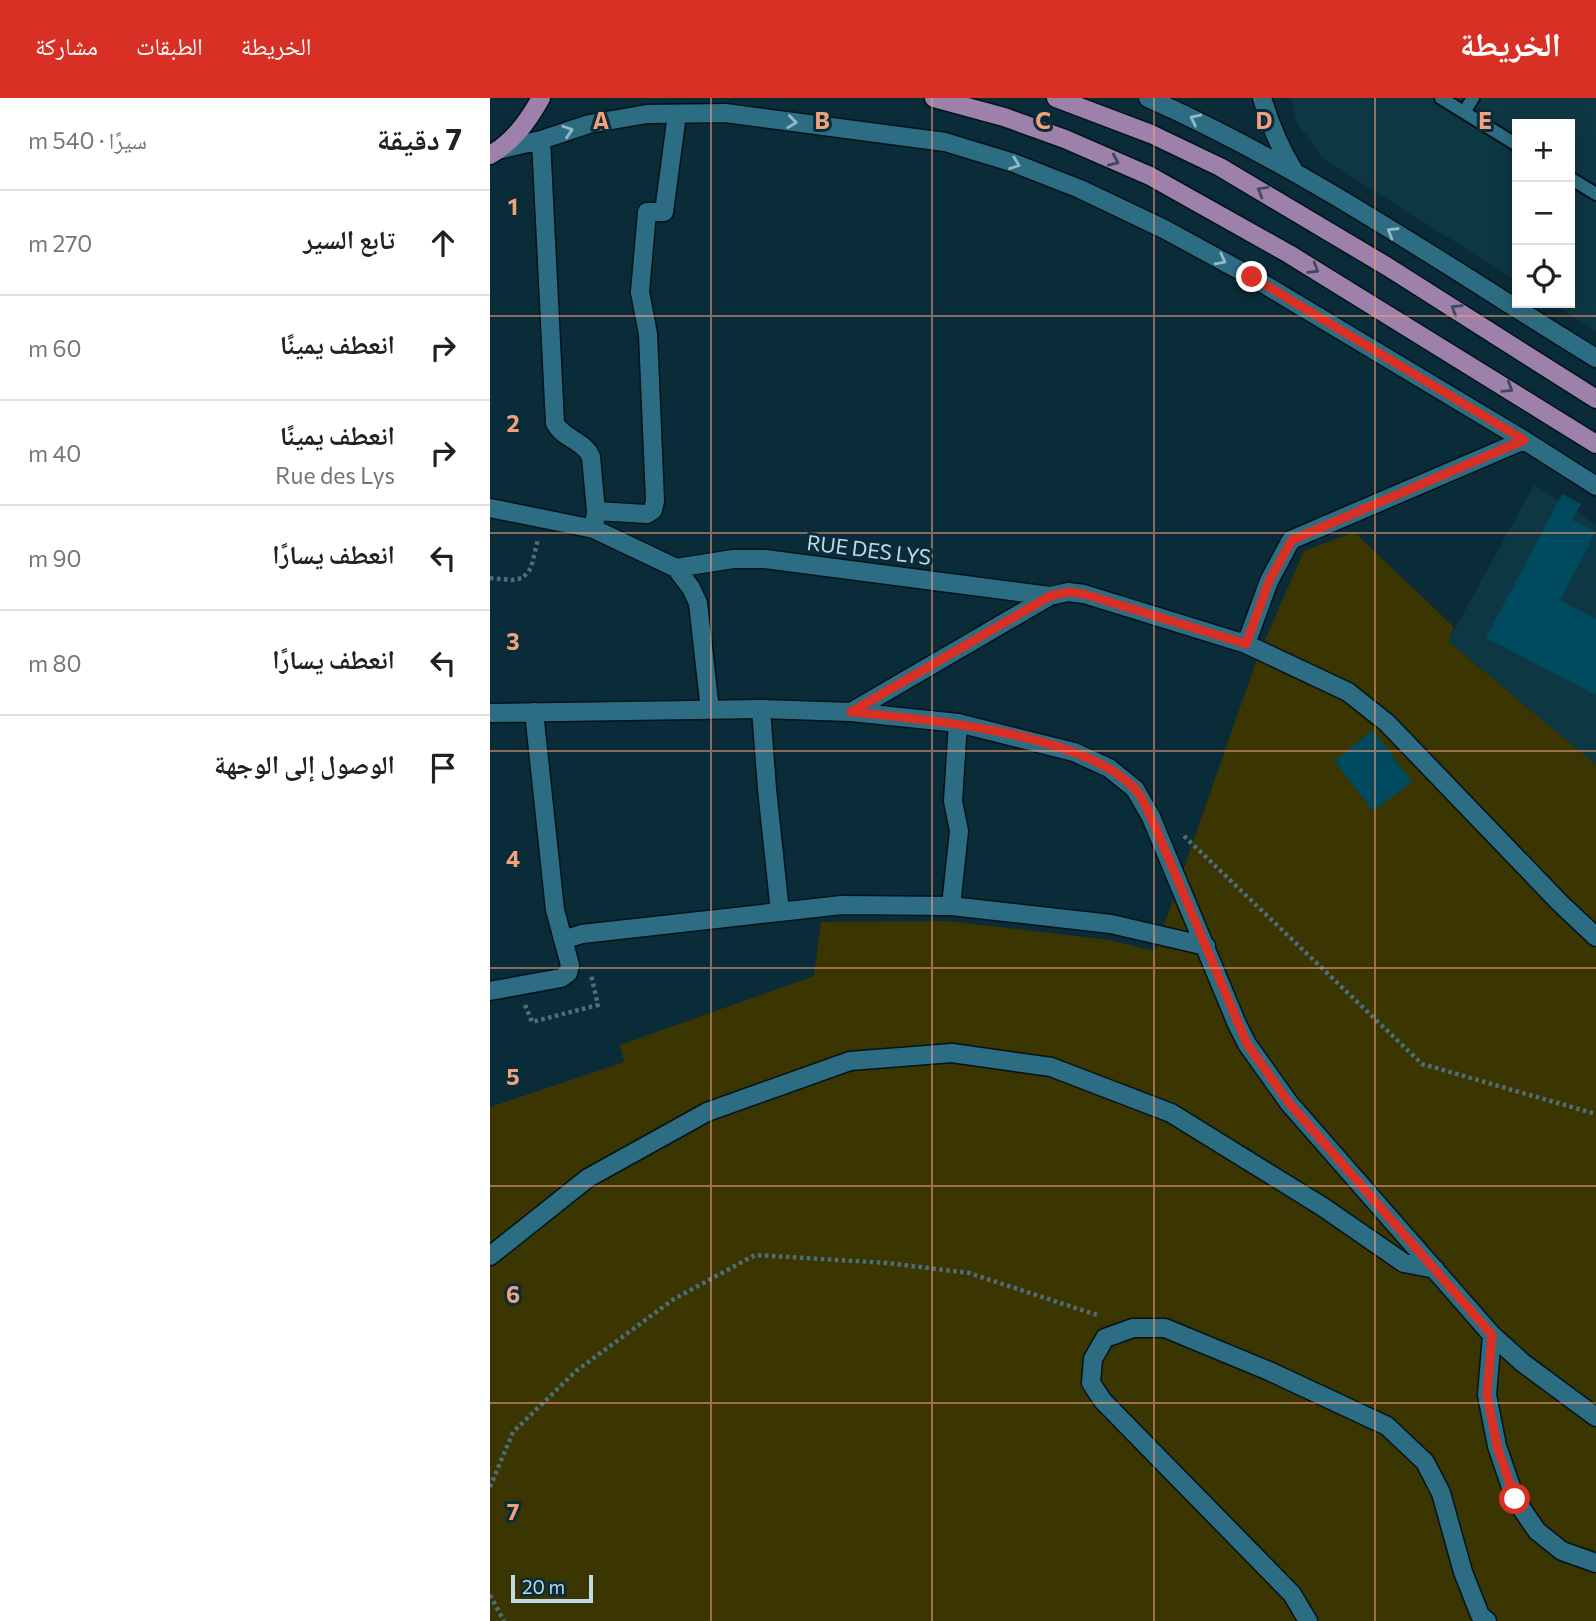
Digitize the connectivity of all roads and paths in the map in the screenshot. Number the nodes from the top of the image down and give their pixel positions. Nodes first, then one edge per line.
1 (541, 98) edge
2 (934, 98) edge
3 (1056, 98) edge
4 (1148, 98) edge
5 (1262, 98) edge
6 (1441, 98) edge
7 (1473, 98) edge
8 (1464, 112) junction
9 (677, 114) junction
10 (541, 140) junction
11 (1512, 142) edge
12 (496, 152) edge
13 (1294, 171) junction
14 (1575, 181) edge
15 (1596, 194) edge
16 (1596, 358) edge
17 (1596, 398) edge
18 (1524, 440) junction
19 (1596, 444) edge
20 (1596, 486) edge
21 (490, 508) edge
22 (543, 519) junction
23 (595, 520) junction
24 (676, 568) junction
25 (490, 579) edge
26 (1050, 596) junction
27 (1246, 644) junction
28 (761, 709) junction
29 (710, 710) junction
30 (534, 712) junction
31 (851, 712) junction
32 (490, 713) edge
33 (958, 723) junction
34 (1182, 834) dead end
35 (951, 906) junction
36 (780, 912) junction
37 (1596, 937) edge
38 (563, 940) junction
39 (1206, 946) junction
40 (490, 991) edge
41 (1596, 1114) edge
42 (490, 1256) edge
43 (1435, 1269) junction
44 (1133, 1328) junction
45 (1492, 1335) junction
46 (1596, 1417) edge
47 (490, 1487) edge
48 (1596, 1563) edge
49 (490, 1595) edge
50 (504, 1621) edge
51 (1308, 1621) edge
52 (1488, 1621) edge

1 - 12 main road
2 -> 19 main road
17 -> 3 main road
13 -> 4 street
5 - 13 street
6 - 8 lane
7 - 8 lane
8 - 11 lane
10 -> 9 street
9 -> 18 street
9 - 23 street
10 - 12 street
10 - 23 street
16 -> 13 street
14 - 15 lane
18 - 20 street
18 - 27 street
21 - 22 street
22 - 23 street
22 - 25 path
23 - 24 street
24 - 26 street, RUE DES LYS
24 - 29 street
26 - 27 street, RUE DES LYS
26 - 31 street
27 - 37 street, RUE DES LYS
28 - 29 street
28 - 31 street
28 - 36 street
29 - 30 street
30 - 32 street
30 - 38 street
31 - 33 street
33 - 35 street
33 - 39 street
34 - 41 path
35 - 36 street
35 - 39 street
36 - 38 street
38 - 40 street
39 - 43 street
42 - 43 street
43 - 45 street
44 - 47 path
44 - 51 street
44 - 52 street
45 - 46 street
45 - 48 street
49 - 50 path

